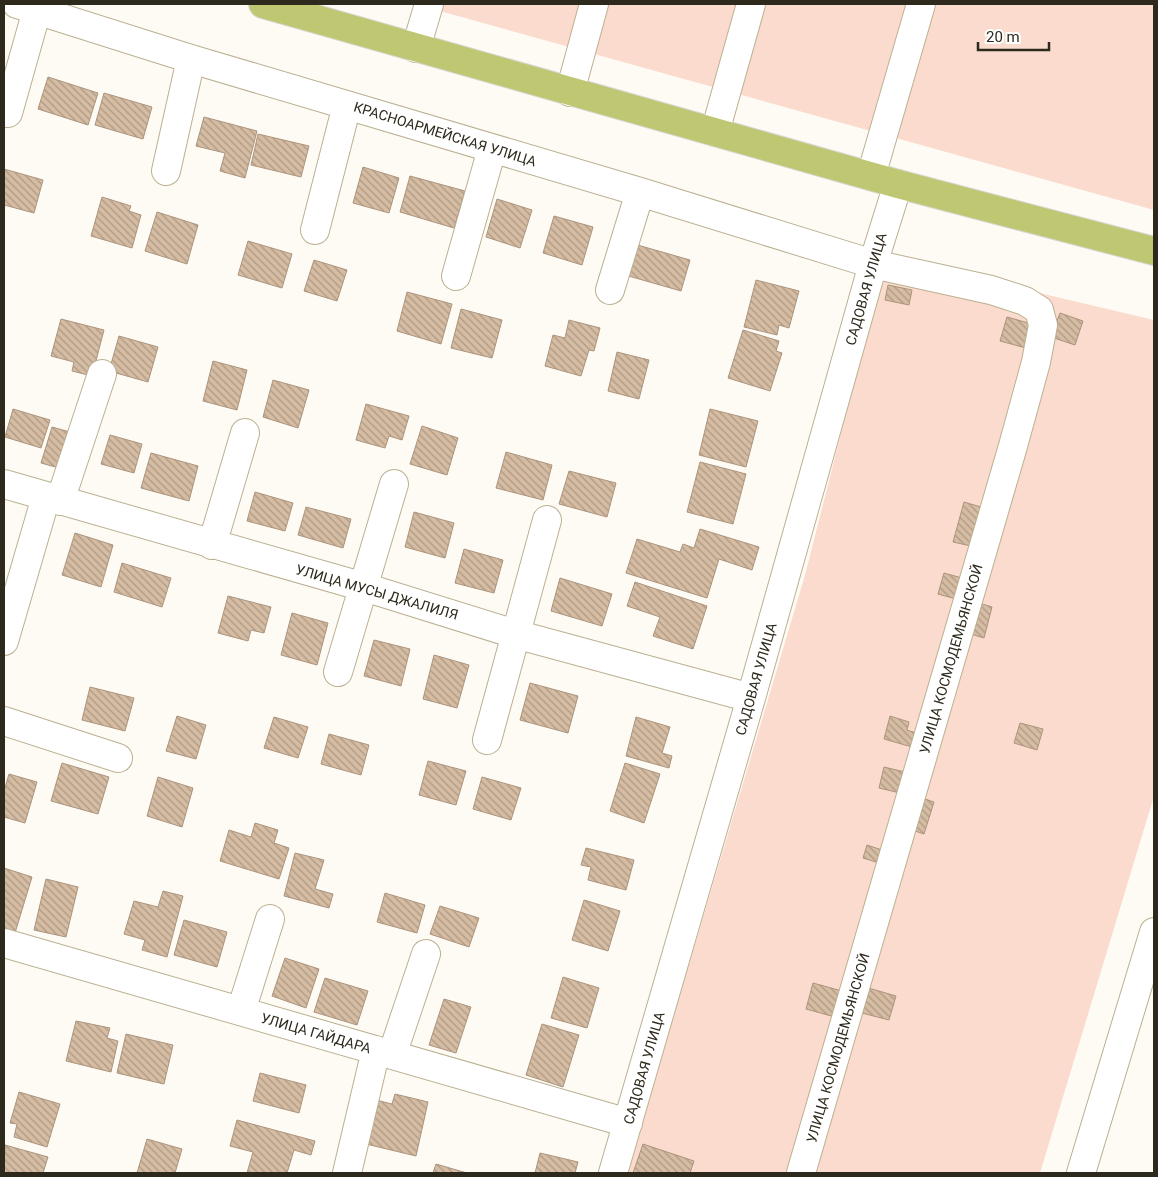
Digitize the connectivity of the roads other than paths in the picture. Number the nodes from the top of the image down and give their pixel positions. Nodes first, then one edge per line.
1 (268, 4) edge
2 (429, 4) edge
3 (594, 4) edge
4 (751, 4) edge
5 (921, 4) edge
6 (27, 7) edge
7 (416, 48) junction
8 (191, 59) junction
9 (570, 92) junction
10 (347, 105) junction
11 (8, 113) dead end
12 (715, 132) junction
13 (492, 149) junction
14 (166, 171) dead end
15 (872, 176) junction
16 (898, 184) junction
17 (640, 192) junction
18 (315, 230) dead end
19 (1154, 251) edge
20 (872, 264) junction
21 (456, 276) dead end
22 (610, 290) dead end
23 (102, 374) dead end
24 (245, 433) dead end
25 (4, 484) edge
26 (394, 484) dead end
27 (53, 499) junction
28 (547, 520) dead end
29 (212, 545) junction
30 (364, 587) junction
31 (515, 634) junction
32 (4, 641) edge
33 (338, 672) dead end
34 (751, 698) junction
35 (4, 721) edge
36 (487, 740) dead end
37 (118, 758) dead end
38 (270, 919) dead end
39 (1154, 932) edge
40 (4, 943) edge
41 (426, 954) dead end
42 (242, 1011) junction
43 (384, 1052) junction
44 (628, 1123) junction
45 (347, 1173) edge
46 (613, 1173) edge
47 (801, 1173) edge
48 (1081, 1173) edge

1 - 7 main road
2 - 7 street
3 - 9 street
4 - 12 street
5 - 15 street
6 - 8 street, КРАСНОАРМЕЙСКАЯ УЛИЦА
6 - 11 street
7 - 9 main road
8 - 10 street, КРАСНОАРМЕЙСКАЯ УЛИЦА
8 - 14 street
9 - 12 main road
10 - 13 street, КРАСНОАРМЕЙСКАЯ УЛИЦА
10 - 18 street
12 - 15 main road
13 - 17 street, КРАСНОАРМЕЙСКАЯ УЛИЦА
13 - 21 street
15 - 16 main road
16 - 19 main road
16 - 20 street, САДОВАЯ УЛИЦА
17 - 20 street, КРАСНОАРМЕЙСКАЯ УЛИЦА
17 - 22 street
20 - 34 street, САДОВАЯ УЛИЦА
20 - 47 street, УЛИЦА КОСМОДЕМЬЯНСКОЙ
23 - 27 street
24 - 29 street
25 - 27 street, УЛИЦА МУСЫ ДЖАЛИЛЯ
26 - 30 street
27 - 29 street, УЛИЦА МУСЫ ДЖАЛИЛЯ
27 - 32 street
28 - 31 street
29 - 30 street, УЛИЦА МУСЫ ДЖАЛИЛЯ
30 - 31 street, УЛИЦА МУСЫ ДЖАЛИЛЯ
30 - 33 street
31 - 34 street, УЛИЦА МУСЫ ДЖАЛИЛЯ
31 - 36 street
34 - 44 street, САДОВАЯ УЛИЦА
35 - 37 street
38 - 42 street
39 - 48 street
40 - 42 street, УЛИЦА ГАЙДАРА
41 - 43 street
42 - 43 street, УЛИЦА ГАЙДАРА
43 - 44 street, УЛИЦА ГАЙДАРА
43 - 45 street
44 - 46 street, САДОВАЯ УЛИЦА

